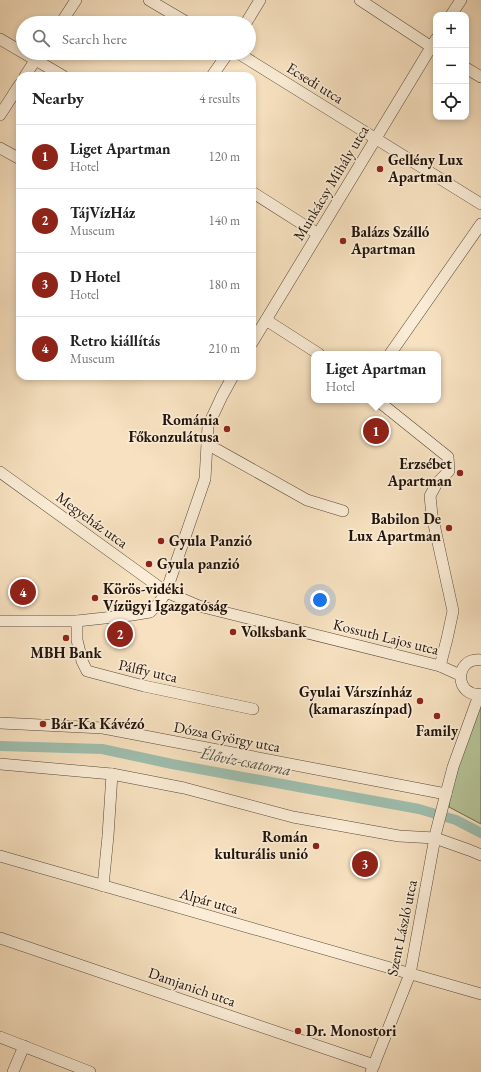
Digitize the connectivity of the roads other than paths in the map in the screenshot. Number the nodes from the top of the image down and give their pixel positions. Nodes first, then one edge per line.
1 (76, 0) edge
2 (150, 0) edge
3 (260, 0) edge
4 (360, 0) edge
5 (460, 0) edge
6 (453, 12) edge
7 (66, 16) edge
8 (176, 16) edge
9 (250, 16) edge
10 (0, 39) edge
11 (433, 44) edge
12 (16, 47) edge
13 (433, 47) edge
14 (36, 60) edge
15 (42, 60) edge
16 (223, 60) edge
17 (249, 60) edge
18 (469, 70) edge
19 (28, 72) edge
20 (58, 72) edge
21 (215, 72) edge
22 (481, 76) edge
23 (16, 90) edge
24 (0, 115) edge
25 (376, 138) junction
26 (0, 148) edge
27 (16, 157) edge
28 (256, 195) edge
29 (481, 204) edge
30 (481, 224) edge
31 (318, 234) junction
32 (266, 320) junction
33 (256, 336) edge
34 (314, 351) edge
35 (392, 351) edge
36 (231, 380) edge
37 (381, 403) edge
38 (207, 444) junction
39 (0, 472) edge
40 (343, 512) dead end
41 (166, 592) junction
42 (0, 621) edge
43 (77, 621) junction
44 (481, 660) edge
45 (440, 666) junction
46 (460, 675) junction
47 (480, 694) edge
48 (478, 707) edge
49 (253, 709) dead end
50 (0, 723) edge
51 (0, 764) edge
52 (112, 774) junction
53 (446, 796) junction
54 (436, 835) junction
55 (481, 855) edge
56 (0, 856) edge
57 (104, 886) junction
58 (0, 938) edge
59 (410, 974) junction
60 (481, 994) edge
61 (0, 1037) edge
62 (24, 1046) junction
63 (373, 1068) edge
64 (13, 1072) edge
65 (90, 1072) edge

1 - 7 street
2 - 8 street
3 - 9 street
4 - 11 street
5 - 6 street
10 - 12 street
13 - 25 street, Munkácsy Mihály utca
14 - 19 street
15 - 20 street
16 - 21 street
17 - 25 street, Ecsedi utca
18 - 22 street
23 - 24 street
25 - 29 street, Ecsedi utca
25 - 31 street, Munkácsy Mihály utca
26 - 27 street
28 - 31 street
30 - 35 street
31 - 32 street, Munkácsy Mihály utca
32 - 33 street, Munkácsy Mihály utca
32 - 34 street
36 - 38 street
37 - 45 street
38 - 40 street
38 - 41 street
39 - 41 street, Megyeház utca
41 - 43 street
41 - 45 street, Kossuth Lajos utca
42 - 43 street
43 - 49 street, Pálffy utca
44 - 46 street
45 - 46 street, Kossuth Lajos utca
46 - 47 street
47 - 48 street
48 - 53 street
50 - 53 street, Dózsa György utca
51 - 52 street
52 - 54 street
52 - 57 street
53 - 54 street, Szent László utca
54 - 55 street
54 - 59 street, Szent László utca
56 - 57 street, Alpár utca
57 - 59 street, Alpár utca
58 - 63 street, Damjanich utca
59 - 60 street, Alpár utca
59 - 63 street, Szent László utca
61 - 62 street
62 - 64 street
62 - 65 street

